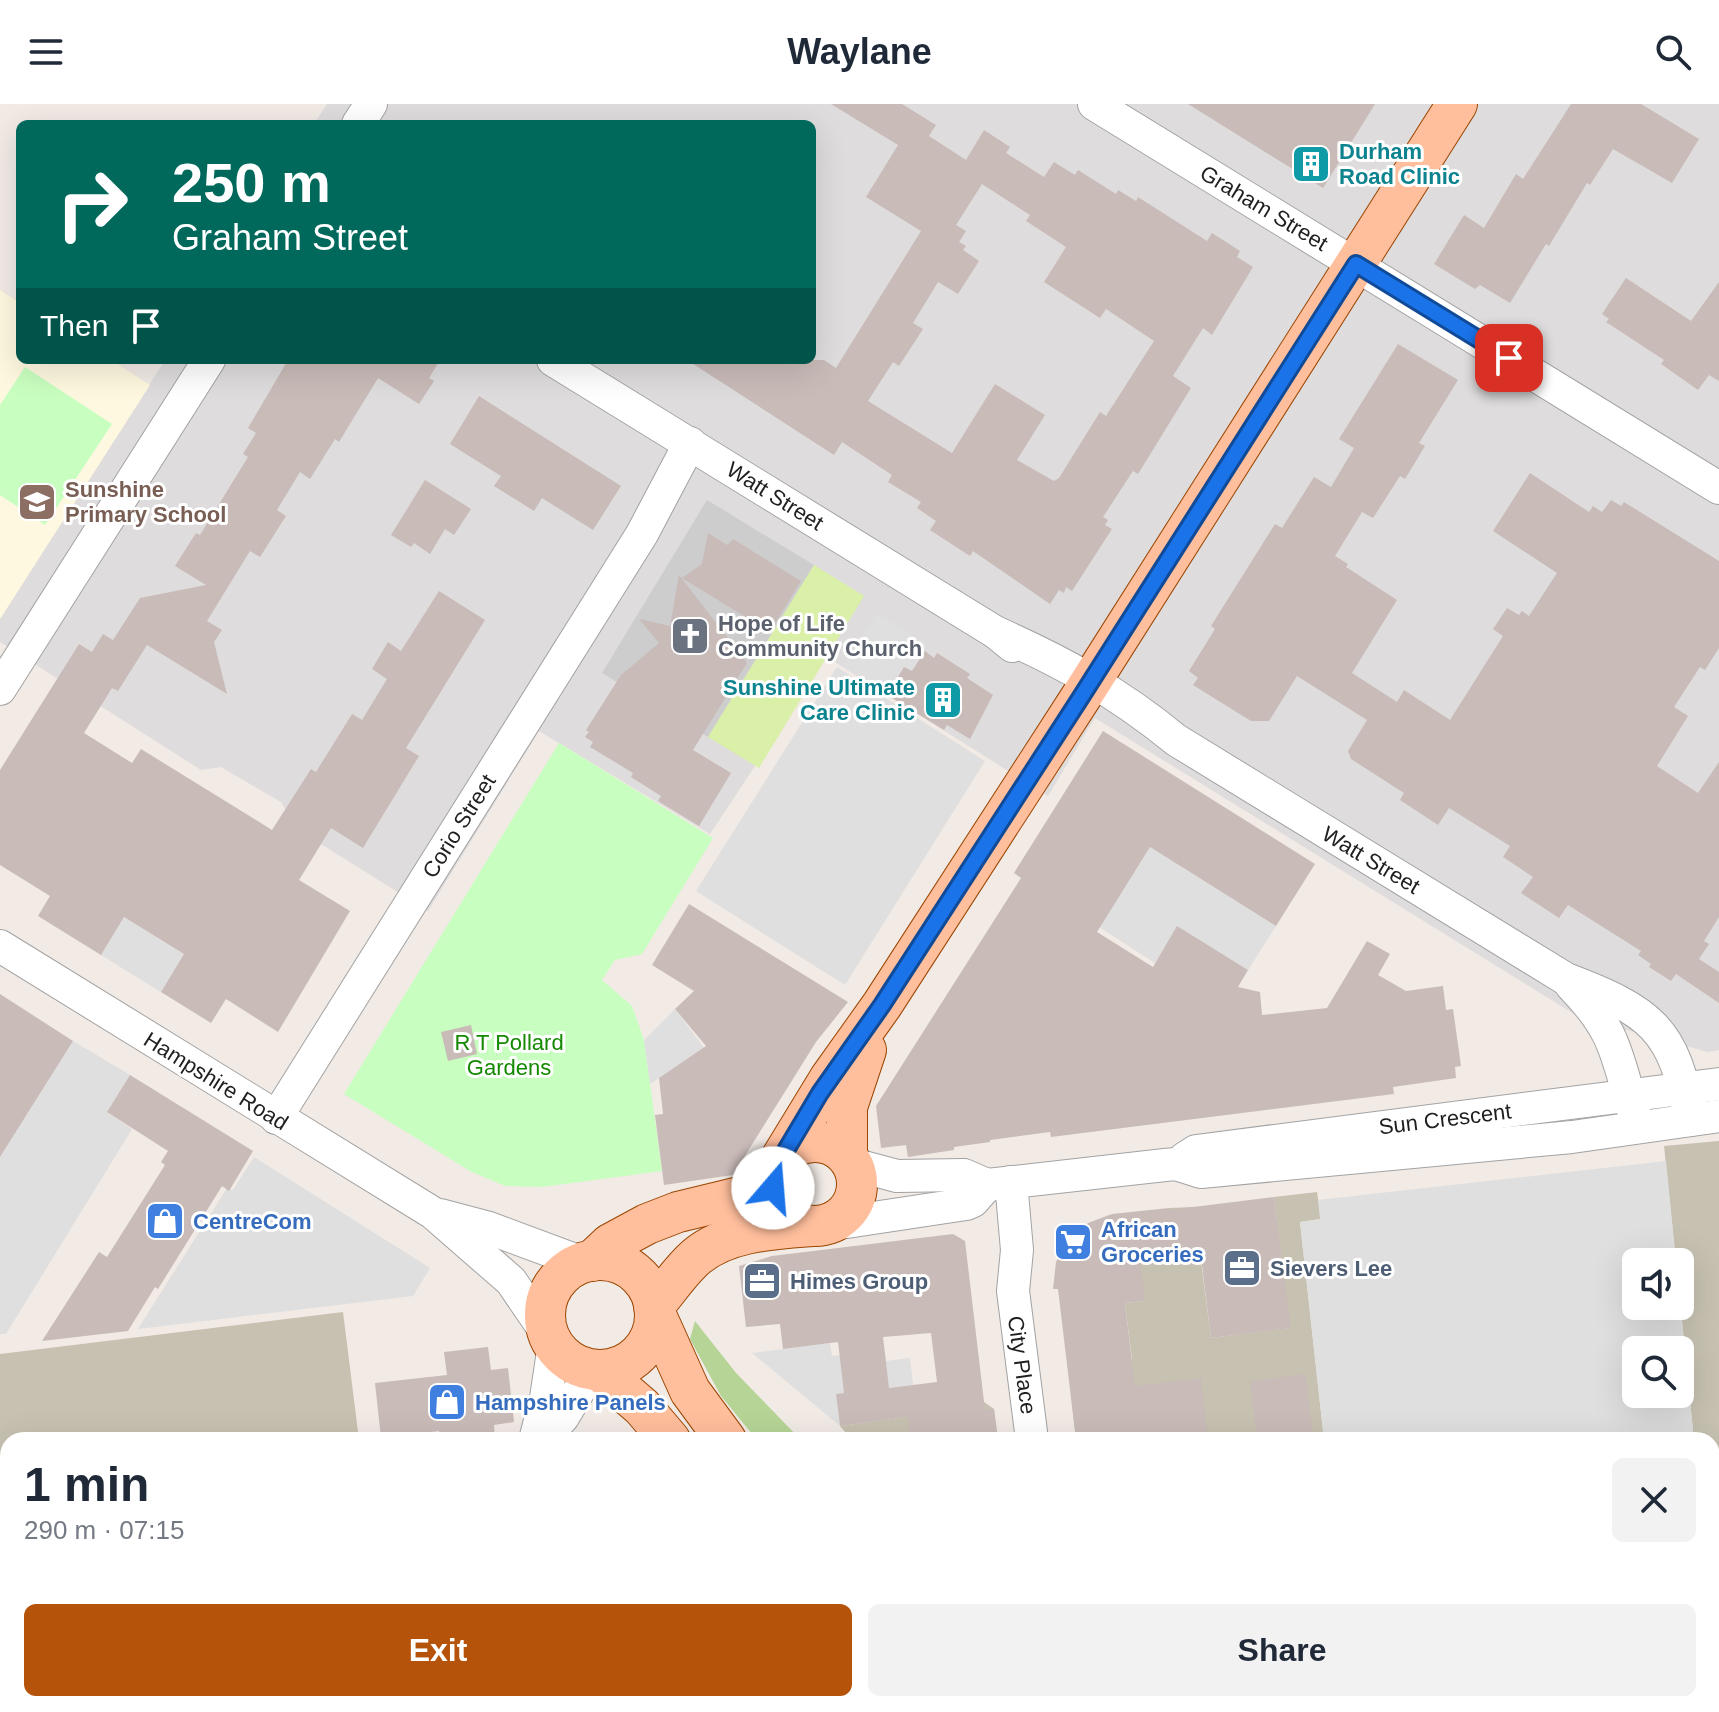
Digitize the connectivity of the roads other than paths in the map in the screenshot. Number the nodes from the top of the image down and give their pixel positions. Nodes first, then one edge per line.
1 (1094, 104) edge
2 (1457, 104) edge
3 (1356, 264) junction
4 (206, 364) edge
5 (560, 364) edge
6 (698, 448) junction
7 (1719, 488) edge
8 (1087, 688) junction
9 (0, 689) edge
10 (0, 946) edge
11 (1566, 979) junction
12 (882, 1005) junction
13 (1719, 1084) edge
14 (1685, 1088) junction
15 (1624, 1096) junction
16 (1569, 1103) junction
17 (276, 1118) junction
18 (1705, 1118) edge
19 (1632, 1129) junction
20 (1572, 1137) junction
21 (850, 1160) junction
22 (778, 1164) junction
23 (1176, 1164) junction
24 (999, 1184) junction
25 (433, 1213) junction
26 (816, 1226) junction
27 (588, 1262) junction
28 (655, 1309) junction
29 (552, 1341) junction
30 (596, 1370) junction
31 (537, 1432) edge
32 (549, 1432) edge
33 (663, 1432) edge
34 (720, 1432) edge
35 (1031, 1432) edge

1 - 3 street, Graham Street
2 - 3 main road
3 - 7 street, Graham Street
3 - 8 main road
4 - 9 street
5 - 6 street, Watt Street
6 - 8 street, Watt Street
6 - 17 street, Corio Street
8 - 11 street, Watt Street
8 - 12 main road
10 - 17 street, Hampshire Road
11 - 14 street, Watt Street
11 - 15 street, Watt Street
12 - 21 main road
12 - 22 main road
13 - 14 street, Sun Crescent
14 - 15 street, Sun Crescent
14 - 18 street, Watt Street
15 - 16 street, Sun Crescent
15 - 19 street, Watt Street
16 - 20 street
16 - 23 street, Sun Crescent
17 - 25 street, Hampshire Road
18 - 19 street, Sun Crescent
19 - 20 street, Sun Crescent
20 - 23 street, Sun Crescent
21 - 22 main road
21 - 24 street, Sun Crescent
21 - 26 main road
22 - 26 main road
22 - 27 main road
23 - 24 street, Sun Crescent
24 - 26 street, Sun Crescent
24 - 35 street, City Place
25 - 27 street, Hampshire Road
25 - 29 street, Hampshire Road
26 - 28 main road, Sun Crescent
27 - 28 main road
27 - 29 main road
28 - 30 main road
28 - 34 main road
29 - 30 main road
29 - 31 street
30 - 32 street
30 - 33 main road

